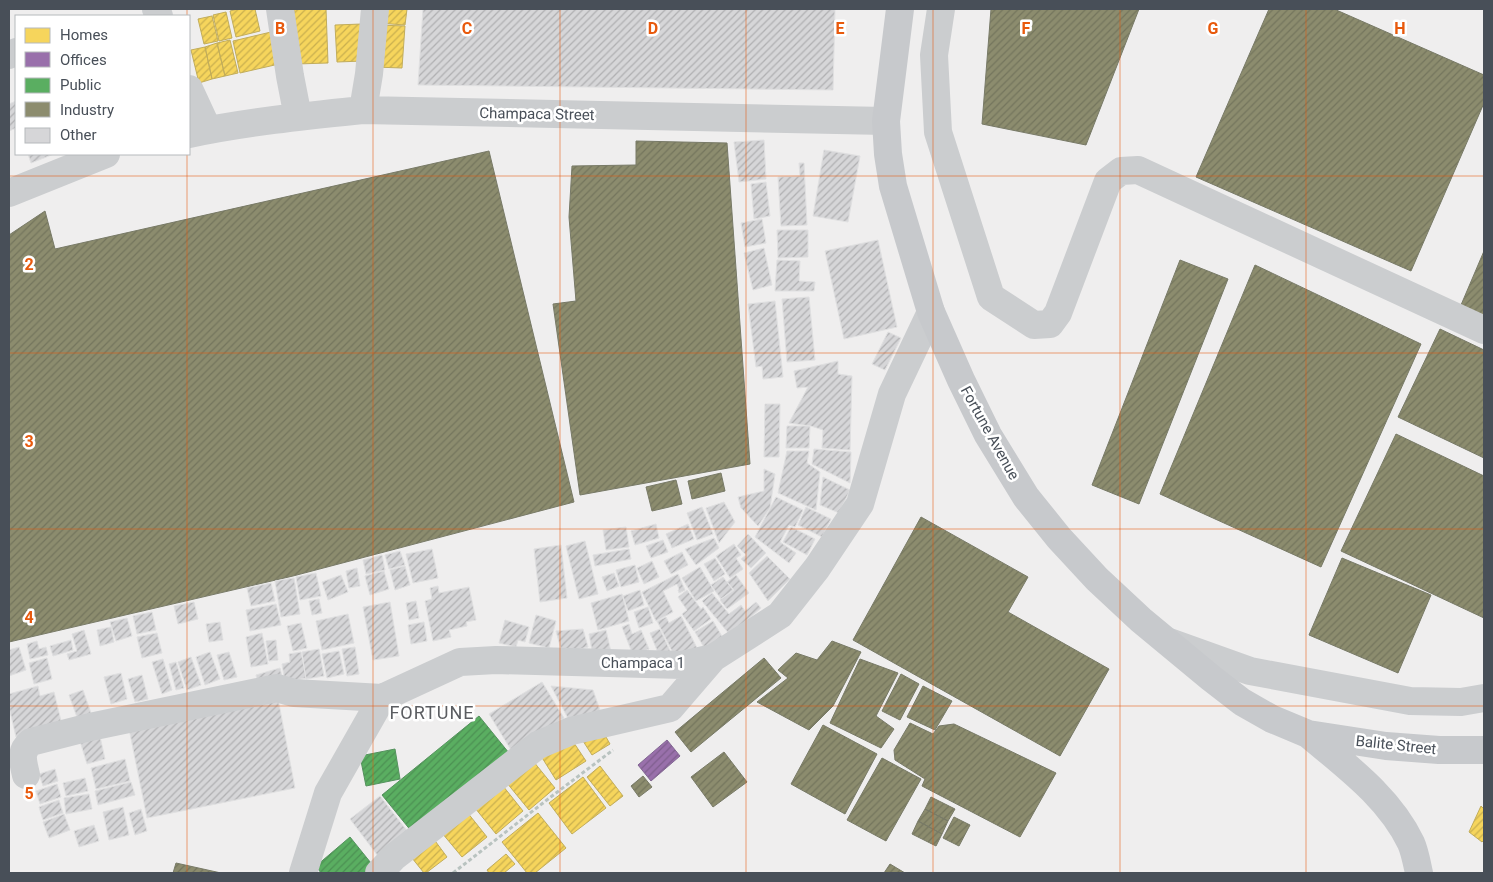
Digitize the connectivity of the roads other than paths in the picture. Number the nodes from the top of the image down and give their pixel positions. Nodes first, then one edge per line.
1 (280, 9) edge
2 (376, 9) edge
3 (900, 9) edge
4 (941, 9) edge
5 (190, 94) edge
6 (363, 110) junction
7 (298, 117) junction
8 (886, 121) junction
9 (198, 132) edge
10 (104, 155) edge
11 (9, 193) edge
12 (931, 312) junction
13 (1484, 330) edge
14 (1166, 642) junction
15 (713, 658) junction
16 (382, 698) junction
17 (1484, 698) edge
18 (1308, 734) junction
19 (1484, 750) edge
20 (26, 774) dead end
21 (303, 873) edge
22 (379, 873) edge
23 (1419, 873) edge

1 - 7 street
2 - 6 street
3 - 8 main road, Fortune Avenue
4 - 13 street
5 - 9 street
6 - 7 street, Champaca Street
6 - 8 street, Champaca Street
7 - 9 street, Champaca Street
8 - 12 main road, Fortune Avenue
10 - 11 street
12 - 14 main road, Fortune Avenue
12 - 15 street, Champaca 1
14 - 17 street
14 - 18 main road, Fortune Avenue
15 - 16 street, Champaca 1
15 - 22 street
16 - 20 street
16 - 21 street
18 - 19 main road, Balite Street
18 - 23 main road

